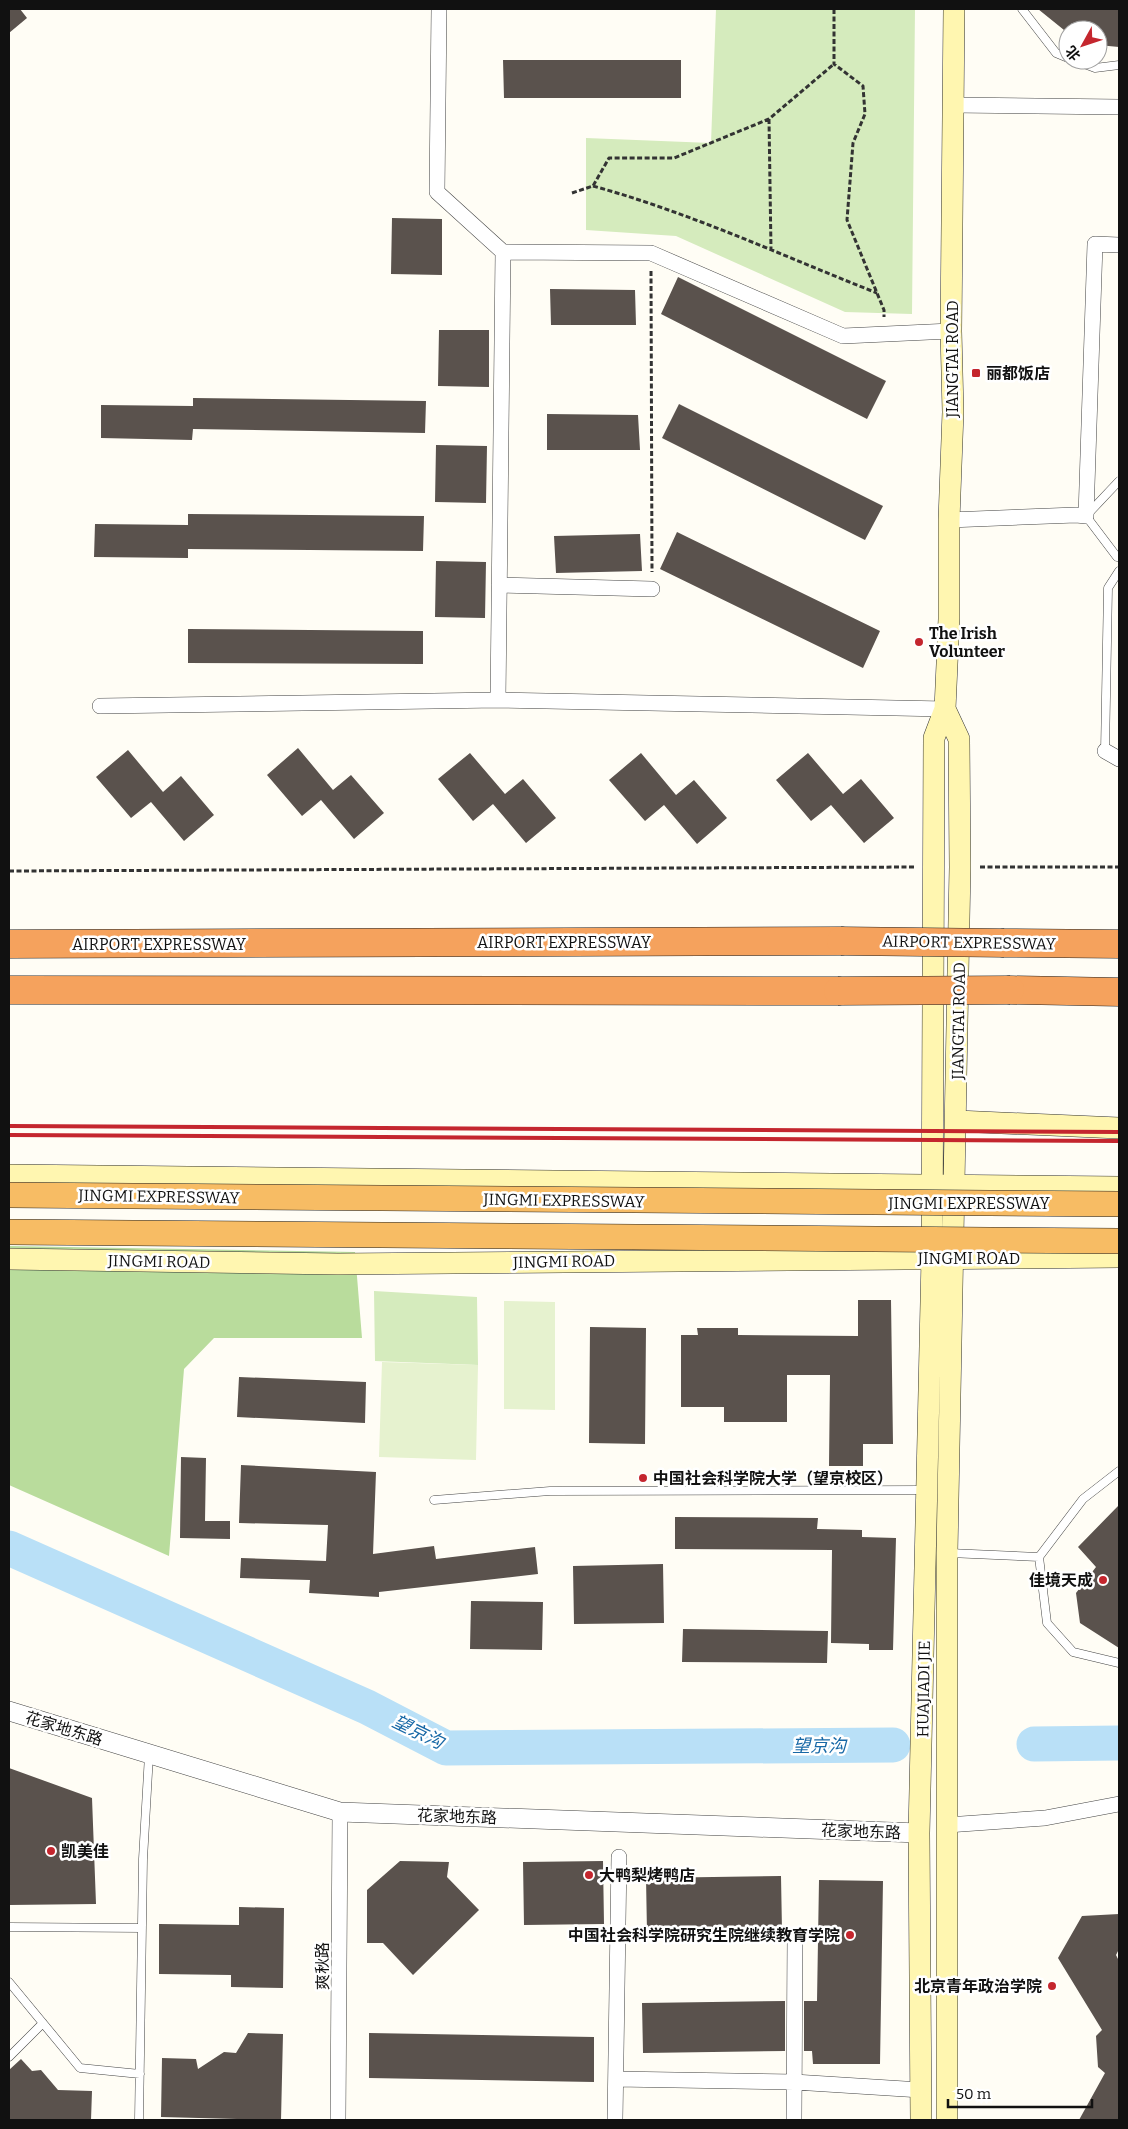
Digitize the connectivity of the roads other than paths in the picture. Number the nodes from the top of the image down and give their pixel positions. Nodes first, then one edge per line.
1 (439, 9) edge
2 (954, 9) edge
3 (1022, 9) edge
4 (1058, 54) edge
5 (954, 105) junction
6 (1119, 107) edge
7 (1119, 245) edge
8 (503, 252) junction
9 (951, 330) junction
10 (1119, 482) edge
11 (1086, 516) junction
12 (949, 520) junction
13 (1119, 557) edge
14 (1119, 571) edge
15 (499, 585) junction
16 (652, 589) road end
17 (498, 700) junction
18 (100, 706) dead end
19 (945, 709) junction
20 (1105, 750) joint
21 (1119, 759) edge
22 (9, 944) edge
23 (1119, 944) edge
24 (9, 990) edge
25 (1119, 992) edge
26 (957, 1121) junction
27 (1119, 1128) edge
28 (9, 1175) edge
29 (932, 1186) junction
30 (956, 1186) junction
31 (1119, 1187) edge
32 (9, 1195) edge
33 (1119, 1204) edge
34 (9, 1232) edge
35 (1119, 1241) edge
36 (1119, 1257) edge
37 (942, 1258) junction
38 (9, 1259) edge
39 (1119, 1471) edge
40 (927, 1490) junction
41 (434, 1500) dead end
42 (947, 1553) junction
43 (1039, 1557) junction
44 (1119, 1664) edge
45 (9, 1711) edge
46 (149, 1753) junction
47 (1119, 1804) edge
48 (340, 1812) junction
49 (947, 1825) junction
50 (920, 1833) junction
51 (619, 1857) dead end
52 (9, 1927) edge
53 (142, 1928) junction
54 (795, 1934) dead end
55 (9, 1982) edge
56 (43, 2023) junction
57 (9, 2058) edge
58 (140, 2074) junction
59 (616, 2079) junction
60 (794, 2082) junction
61 (921, 2090) junction
62 (139, 2120) edge
63 (338, 2120) edge
64 (615, 2120) edge
65 (794, 2120) edge
66 (921, 2120) edge
67 (947, 2120) edge

1 - 8 street
2 - 5 main road, JIANGTAI ROAD
3 - 4 lane
5 - 6 street
5 - 9 main road, JIANGTAI ROAD
7 - 11 street
8 - 9 street
8 - 15 street
9 - 12 main road, JIANGTAI ROAD
10 - 11 lane
11 - 12 street
11 - 13 lane
12 - 19 main road, JIANGTAI ROAD
14 - 20 lane
15 - 16 street
15 - 17 street
17 - 18 street
17 - 19 street
19 - 26 main road, JIANGTAI ROAD
19 - 29 main road, JIANGTAI ROAD
20 - 21 street
22 - 23 highway, AIRPORT EXPRESSWAY, bridge
24 - 25 highway, bridge
26 - 27 main road
26 - 30 main road, JIANGTAI ROAD
28 - 29 main road
29 - 30 main road
29 - 37 main road, JIANGTAI ROAD
30 - 31 main road
30 - 37 main road, JIANGTAI ROAD
32 - 33 highway, JINGMI EXPRESSWAY, bridge
34 - 35 highway, bridge
36 - 37 main road, JINGMI ROAD
37 - 38 main road, JINGMI ROAD
37 - 40 main road, HUAJIADI JIE
37 - 42 main road, HUAJIADI JIE
39 - 43 lane
40 - 41 lane
40 - 50 main road, HUAJIADI JIE
42 - 43 lane
42 - 49 main road, HUAJIADI JIE
43 - 44 lane
45 - 46 street, 花家地东路
46 - 48 street, 花家地东路
46 - 53 lane
47 - 49 street
48 - 50 street, 花家地东路
48 - 63 street, 爽秋路
49 - 67 main road, HUAJIADI JIE
50 - 61 main road, HUAJIADI JIE
51 - 59 street
52 - 53 lane
53 - 58 lane
54 - 60 street
55 - 56 lane
56 - 57 lane
56 - 58 lane
58 - 62 lane
59 - 60 street
59 - 64 street
60 - 61 street
60 - 65 street
61 - 66 main road, HUAJIADI JIE

